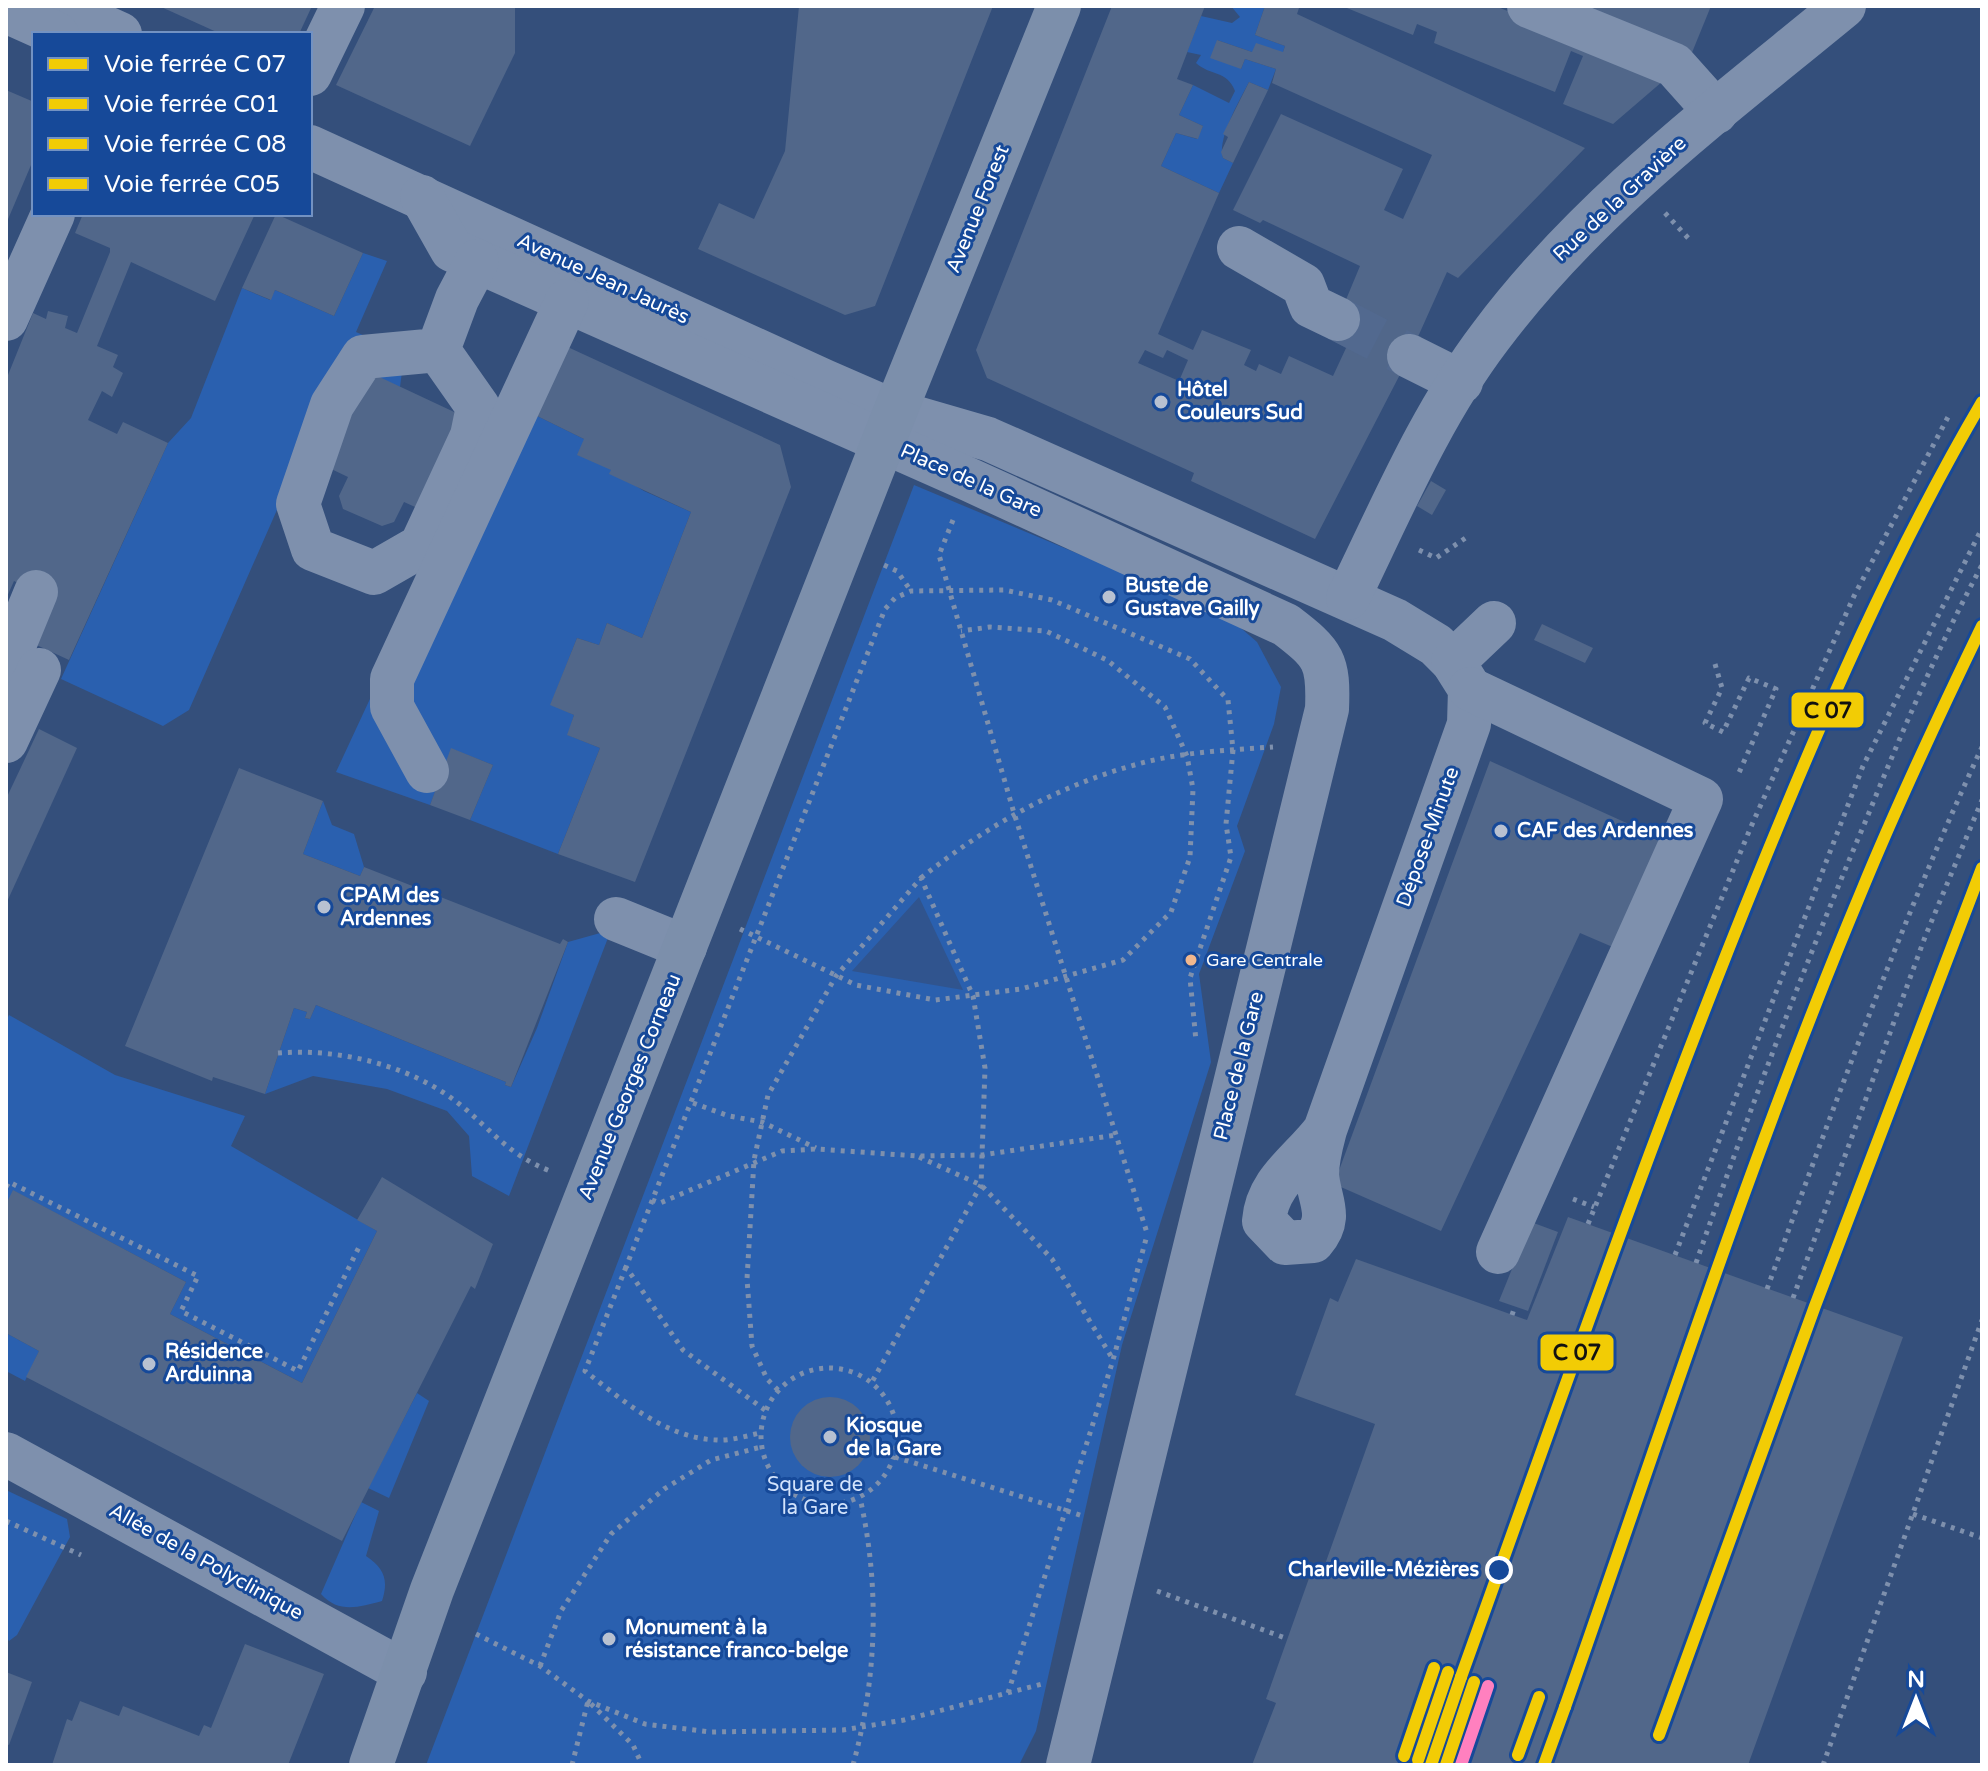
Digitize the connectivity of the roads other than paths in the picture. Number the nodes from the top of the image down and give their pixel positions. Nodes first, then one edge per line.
1 (58, 6) edge
2 (343, 6) edge
3 (1059, 6) edge
4 (1529, 6) edge
5 (1844, 6) edge
6 (6, 11) edge
7 (53, 32) edge
8 (116, 32) edge
9 (312, 70) edge
10 (1716, 112) junction
11 (312, 121) edge
12 (312, 148) edge
13 (422, 197) junction
14 (52, 216) edge
15 (1239, 248) dead end
16 (477, 261) junction
17 (567, 301) junction
18 (6, 319) edge
19 (1338, 319) tunnel mouth
20 (438, 350) junction
21 (1409, 356) tunnel mouth
22 (1461, 382) junction
23 (895, 414) junction
24 (36, 592) dead end
25 (1348, 598) junction
26 (1482, 618) dead end
27 (1453, 665) junction
28 (22, 668) edge
29 (6, 741) edge
30 (427, 771) dead end
31 (616, 919) dead end
32 (692, 928) junction
33 (1325, 1130) dead end
34 (1498, 1252) dead end
35 (6, 1454) edge
36 (405, 1672) junction
37 (371, 1765) edge
38 (1068, 1765) edge

1 - 8 street
2 - 9 street
3 - 23 main road, Avenue Forest
4 - 10 street
5 - 10 street, Rue de la Gravière
6 - 7 street
10 - 22 street, Rue de la Gravière
11 - 23 street
12 - 13 street, Avenue Jean Jaurès
13 - 16 street
13 - 23 street, Avenue Jean Jaurès
14 - 18 street
15 - 19 street
16 - 17 street
16 - 20 street
17 - 23 street
17 - 30 street
20 - 20 street
21 - 22 street
22 - 25 street, Rue de la Gravière
23 - 25 street, Place de la Gare
23 - 32 main road, Avenue Georges Corneau
23 - 38 street, Place de la Gare
24 - 28 street
25 - 27 street
26 - 27 street
27 - 33 street, Dépose-Minute
27 - 34 street
28 - 29 street
31 - 32 street
32 - 36 main road, Avenue Georges Corneau
35 - 36 street, Allée de la Polyclinique
36 - 37 main road, Avenue Georges Corneau

